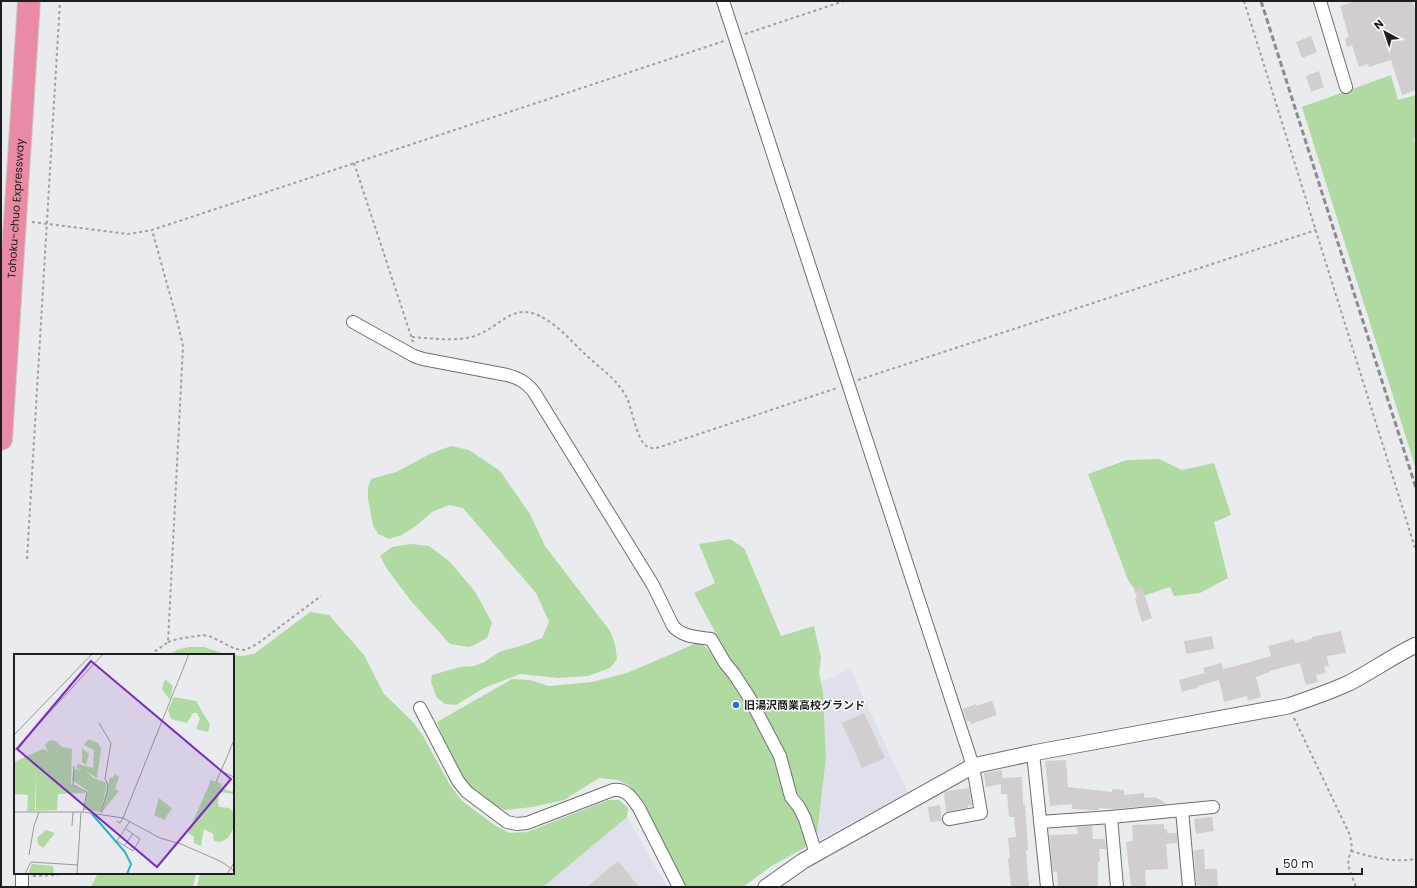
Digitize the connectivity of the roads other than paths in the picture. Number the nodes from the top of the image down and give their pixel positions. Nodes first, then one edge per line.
1 (29, 1) edge
2 (723, 1) edge
3 (1320, 1) edge
4 (1346, 87) dead end
5 (353, 322) dead end
6 (1, 439) edge
7 (1416, 645) edge
8 (420, 708) dead end
9 (1033, 753) junction
10 (973, 766) junction
11 (1213, 807) dead end
12 (1182, 810) junction
13 (1111, 817) junction
14 (949, 819) dead end
15 (1040, 822) junction
16 (816, 854) junction
17 (679, 887) edge
18 (766, 887) edge
19 (1047, 887) edge
20 (1117, 887) edge
21 (1189, 887) edge

1 - 6 highway, Tohoku-chuo Expressway
2 - 10 street
3 - 4 street
5 - 16 street
7 - 9 street
8 - 17 street
9 - 10 street
9 - 15 street
10 - 14 street
10 - 16 street
11 - 12 street
12 - 13 street
12 - 21 street
13 - 15 street
13 - 20 street
15 - 19 street
16 - 18 street

